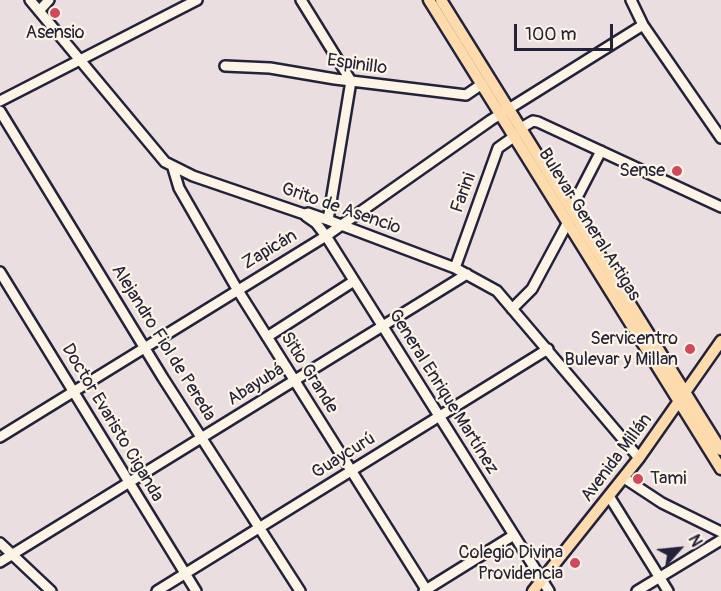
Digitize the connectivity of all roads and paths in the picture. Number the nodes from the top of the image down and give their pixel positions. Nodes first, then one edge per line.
1 (30, 0) edge
2 (49, 0) edge
3 (197, 0) edge
4 (301, 0) edge
5 (429, 0) edge
6 (441, 0) edge
7 (631, 0) edge
8 (39, 11) junction
9 (643, 25) junction
10 (80, 61) junction
11 (225, 66) dead end
12 (351, 81) junction
13 (482, 84) junction
14 (0, 101) edge
15 (0, 111) edge
16 (505, 111) junction
17 (518, 132) junction
18 (721, 138) edge
19 (601, 150) junction
20 (173, 168) junction
21 (721, 207) edge
22 (571, 209) junction
23 (304, 214) junction
24 (328, 220) junction
25 (568, 222) junction
26 (342, 225) junction
27 (326, 236) junction
28 (455, 268) junction
29 (0, 272) edge
30 (467, 274) junction
31 (354, 281) junction
32 (237, 289) junction
33 (512, 309) junction
34 (382, 327) junction
35 (267, 337) junction
36 (721, 341) edge
37 (145, 347) junction
38 (548, 350) junction
39 (295, 381) junction
40 (72, 391) junction
41 (683, 397) junction
42 (439, 416) junction
43 (0, 437) edge
44 (202, 438) junction
45 (721, 450) edge
46 (639, 458) junction
47 (721, 469) edge
48 (352, 470) junction
49 (624, 478) junction
50 (129, 483) junction
51 (609, 496) junction
52 (259, 528) junction
53 (721, 532) edge
54 (514, 535) junction
55 (721, 540) edge
56 (0, 543) edge
57 (11, 554) junction
58 (0, 562) edge
59 (185, 573) junction
60 (659, 577) junction
61 (542, 580) junction
62 (51, 591) edge
63 (157, 591) edge
64 (196, 591) edge
65 (300, 591) edge
66 (425, 591) edge
67 (533, 591) edge
68 (549, 591) edge
69 (637, 591) edge
70 (668, 591) edge

1 - 8 street, Grito de Asencio
2 - 8 street
3 - 10 street
4 - 12 street
5 - 13 main road, Bulevar General Artigas
6 - 16 main road, Bulevar General Artigas
7 - 9 street
8 - 10 street, Grito de Asencio
9 - 16 street, Zapicán
9 - 18 street
10 - 14 street
10 - 20 street, Grito de Asencio
11 - 12 street, Espinillo
12 - 13 street, Espinillo
12 - 24 street
13 - 16 main road, Bulevar General Artigas
15 - 37 street, Alejandro Fiol de Pereda
16 - 17 main road, Bulevar General Artigas
16 - 26 street, Zapicán
17 - 19 street
17 - 22 main road, Bulevar General Artigas
17 - 25 main road, Bulevar General Artigas
17 - 28 street, Farini
19 - 21 street
19 - 22 street
20 - 23 street, Grito de Asencio
20 - 32 street, Sitio Grande
22 - 41 main road, Bulevar General Artigas
23 - 24 street, Grito de Asencio
23 - 27 street, General Enrique Martínez
24 - 26 street, Grito de Asencio
25 - 33 street
25 - 41 main road, Bulevar General Artigas
26 - 27 street, Zapicán
26 - 28 street, Grito de Asencio
27 - 31 street, General Enrique Martínez
27 - 32 street, Zapicán
28 - 30 street, Grito de Asencio
29 - 40 street, Doctor Evaristo Ciganda
30 - 33 street, Grito de Asencio
30 - 34 street, Abayubá
31 - 34 street, General Enrique Martínez
31 - 35 street
32 - 35 street, Sitio Grande
32 - 37 street, Zapicán
33 - 38 street, Grito de Asencio
34 - 39 street, Abayubá
34 - 42 street, General Enrique Martínez
35 - 39 street, Sitio Grande
36 - 41 main road, Avenida Millán
37 - 40 street, Zapicán
37 - 44 street, Alejandro Fiol de Pereda
38 - 42 street, Guaycurú
38 - 46 street, Grito de Asencio
39 - 44 street, Abayubá
39 - 48 street, Sitio Grande
40 - 43 street, Zapicán
40 - 50 street, Doctor Evaristo Ciganda
41 - 45 main road, Bulevar General Artigas
41 - 46 main road, Avenida Millán
41 - 47 main road, Bulevar General Artigas
42 - 48 street, Guaycurú
42 - 54 street, General Enrique Martínez
44 - 50 street, Abayubá
44 - 52 street, Alejandro Fiol de Pereda
46 - 49 main road, Avenida Millán
48 - 52 street, Guaycurú
48 - 66 street, Sitio Grande
49 - 51 main road, Avenida Millán
49 - 53 street
50 - 57 street, Abayubá
50 - 59 street, Doctor Evaristo Ciganda
51 - 60 street
51 - 61 main road, Avenida Millán
52 - 59 street, Guaycurú
52 - 65 street, Alejandro Fiol de Pereda
54 - 61 street, General Enrique Martínez
54 - 66 street
55 - 60 street
56 - 57 street
57 - 58 street, Abayubá
57 - 62 street
59 - 63 street, Guaycurú
59 - 64 street, Doctor Evaristo Ciganda
60 - 69 street
60 - 70 street
61 - 67 main road, Avenida Millán
61 - 68 street, General Enrique Martínez

